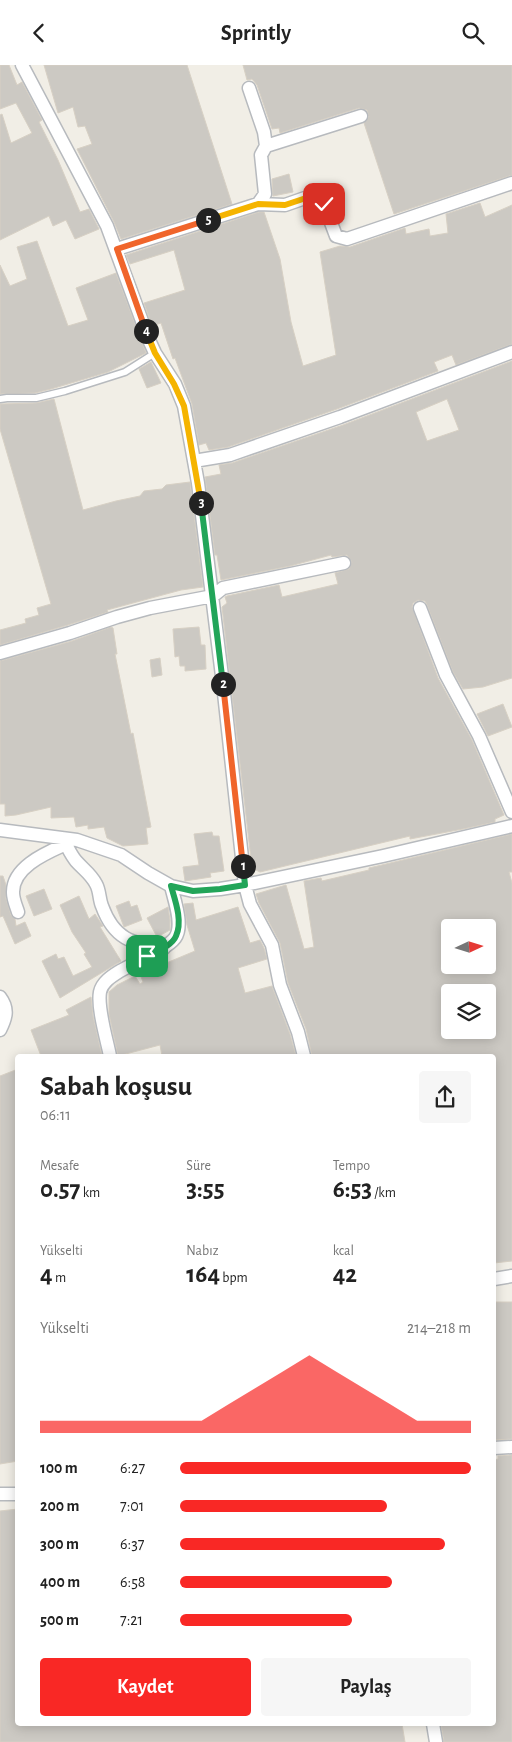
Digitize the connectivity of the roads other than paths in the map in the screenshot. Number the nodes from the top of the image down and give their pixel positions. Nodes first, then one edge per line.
1 (22, 65) edge
2 (249, 88) dead end
3 (361, 116) dead end
4 (266, 146) junction
5 (512, 183) edge
6 (258, 204) junction
7 (117, 249) junction
8 (512, 352) edge
9 (155, 353) junction
10 (0, 399) edge
11 (194, 461) junction
12 (344, 563) dead end
13 (213, 596) junction
14 (420, 607) dead end
15 (0, 653) edge
16 (512, 811) edge
17 (512, 826) edge
18 (0, 830) edge
19 (64, 841) junction
20 (245, 885) junction
21 (171, 886) junction
22 (18, 912) dead end
23 (164, 947) junction
24 (0, 997) edge
25 (0, 1030) edge
26 (110, 1054) edge
27 (304, 1054) edge
28 (512, 1276) edge
29 (496, 1279) edge
30 (512, 1447) edge
31 (496, 1448) edge
32 (0, 1494) edge
33 (15, 1494) edge
34 (433, 1726) edge
35 (436, 1742) edge

1 - 7 street
2 - 4 street
3 - 4 street
4 - 6 street
5 - 6 street
6 - 7 street
7 - 9 street
8 - 11 street
9 - 10 lane
9 - 11 street
11 - 13 street
12 - 13 street
13 - 15 street
13 - 20 street
14 - 16 street
17 - 20 street
18 - 19 street
19 - 21 street
19 - 22 street
19 - 23 street
20 - 21 street
20 - 27 street
21 - 23 street
23 - 26 street
24 - 25 street
28 - 29 street
30 - 31 street
32 - 33 street
34 - 35 street

